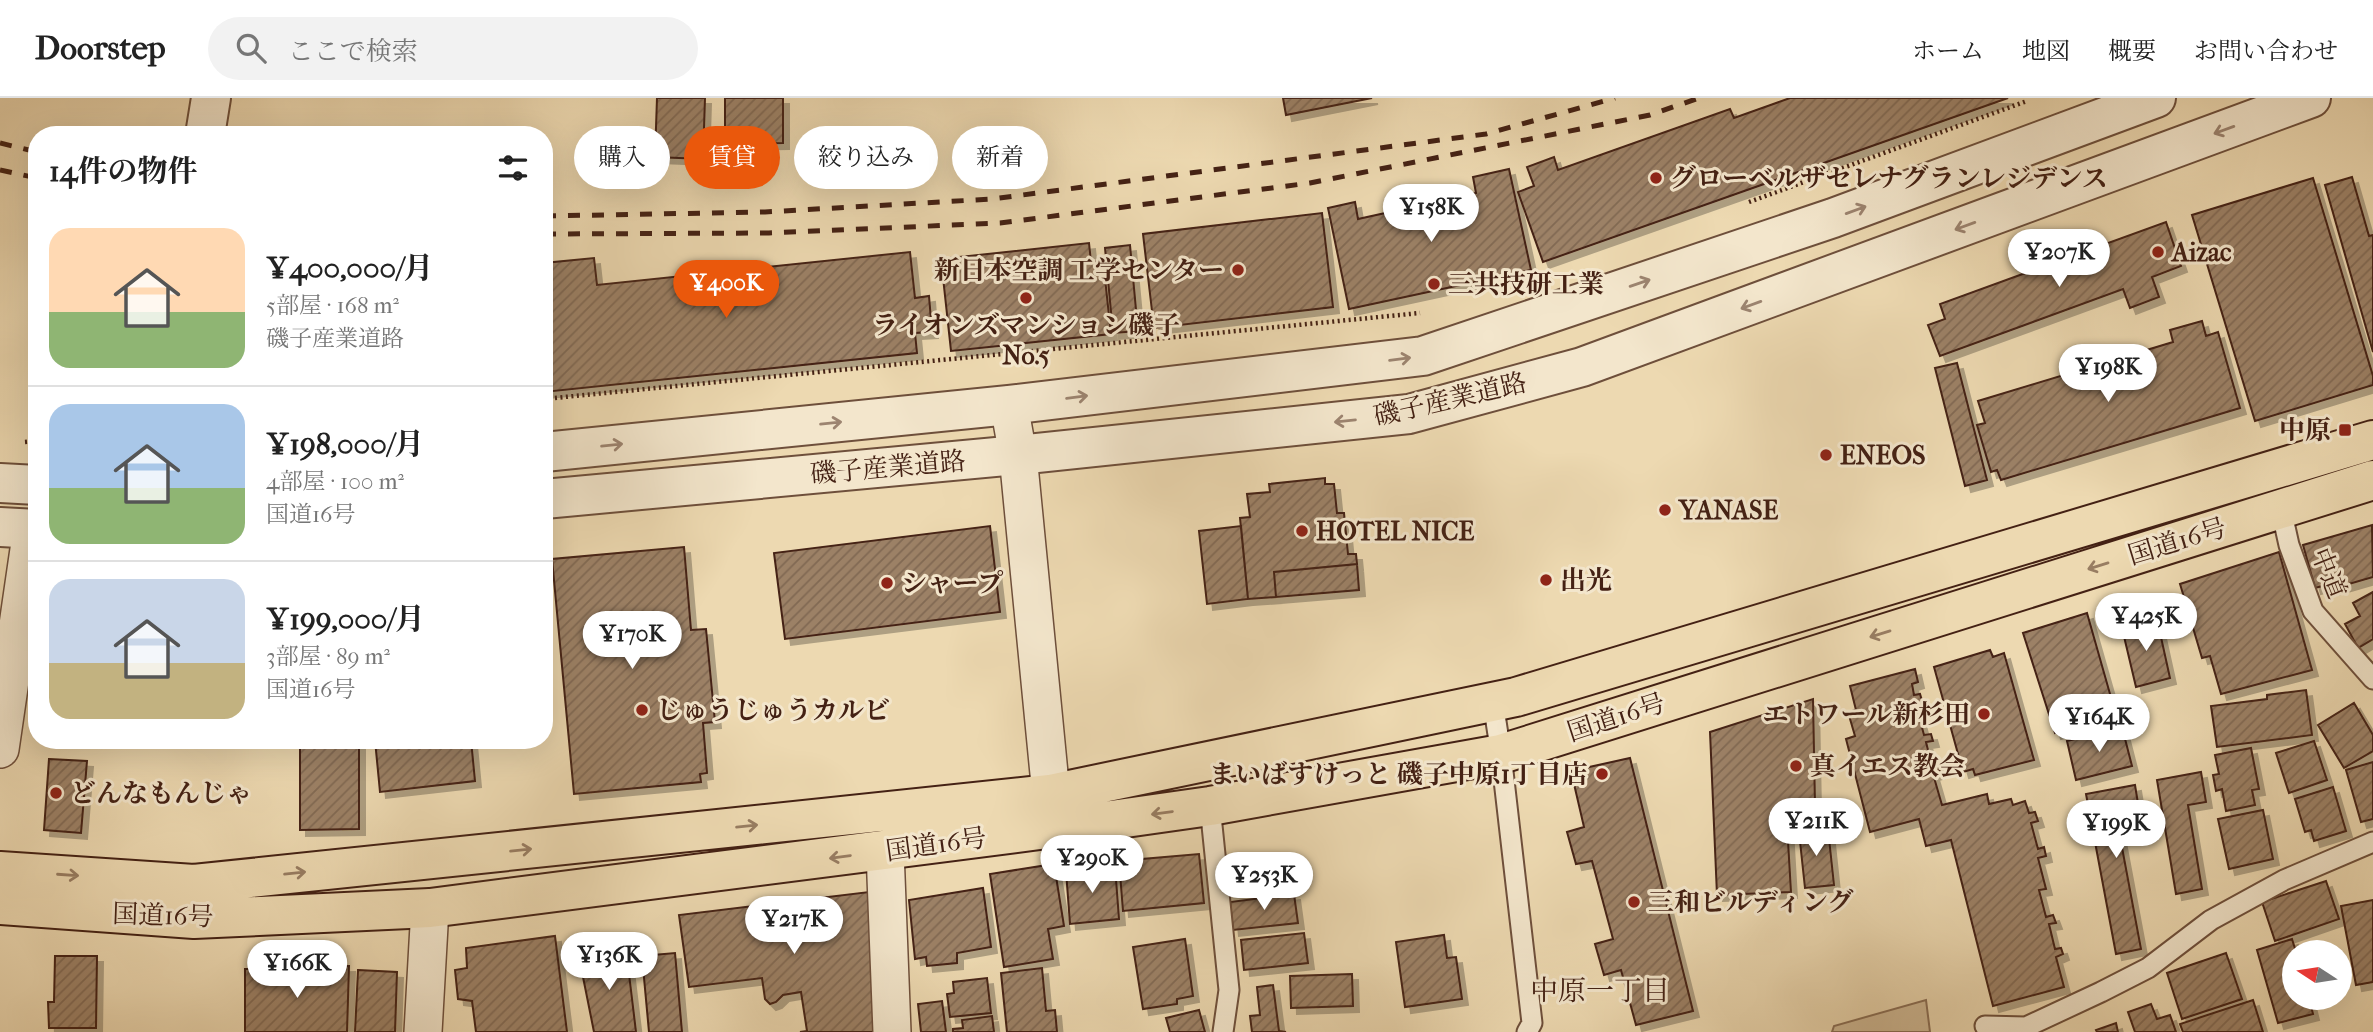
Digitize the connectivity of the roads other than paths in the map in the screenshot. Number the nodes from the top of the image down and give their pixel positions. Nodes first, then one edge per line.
1 (211, 98) edge
2 (2156, 98) edge
3 (2311, 98) edge
4 (206, 126) edge
5 (1009, 405) junction
6 (2373, 440) edge
7 (553, 451) edge
8 (1018, 455) junction
9 (2373, 480) edge
10 (0, 483) edge
11 (28, 485) edge
12 (553, 498) edge
13 (2281, 509) junction
14 (23, 528) edge
15 (2373, 679) edge
16 (1493, 702) junction
17 (0, 749) edge
18 (1501, 754) junction
19 (1210, 806) junction
20 (1052, 811) junction
21 (2373, 842) edge
22 (885, 851) junction
23 (0, 870) edge
24 (0, 905) edge
25 (430, 908) junction
26 (1985, 1026) dead end
27 (1535, 1029) edge
28 (423, 1032) edge
29 (892, 1032) edge
30 (1223, 1032) edge

1 - 4 street
5 -> 2 street, 磯子産業道路
3 -> 8 street, 磯子産業道路
7 -> 5 street, 磯子産業道路
5 - 8 street
6 - 16 highway, 国道16号
8 - 12 street, 磯子産業道路
8 - 20 street
9 - 13 highway, 国道16号
10 - 11 street
13 - 15 lane, 中道
13 -> 18 highway, 国道16号
14 - 17 street
16 - 18 lane
16 - 20 highway, 国道16号
18 - 19 highway, 国道16号
18 - 27 lane
19 -> 20 highway, 国道16号
19 - 30 lane
20 - 22 highway, 国道16号
23 -> 20 highway, 国道16号
21 - 26 lane
22 -> 25 highway, 国道16号
22 - 29 street
24 - 25 highway, 国道16号
25 - 28 street

